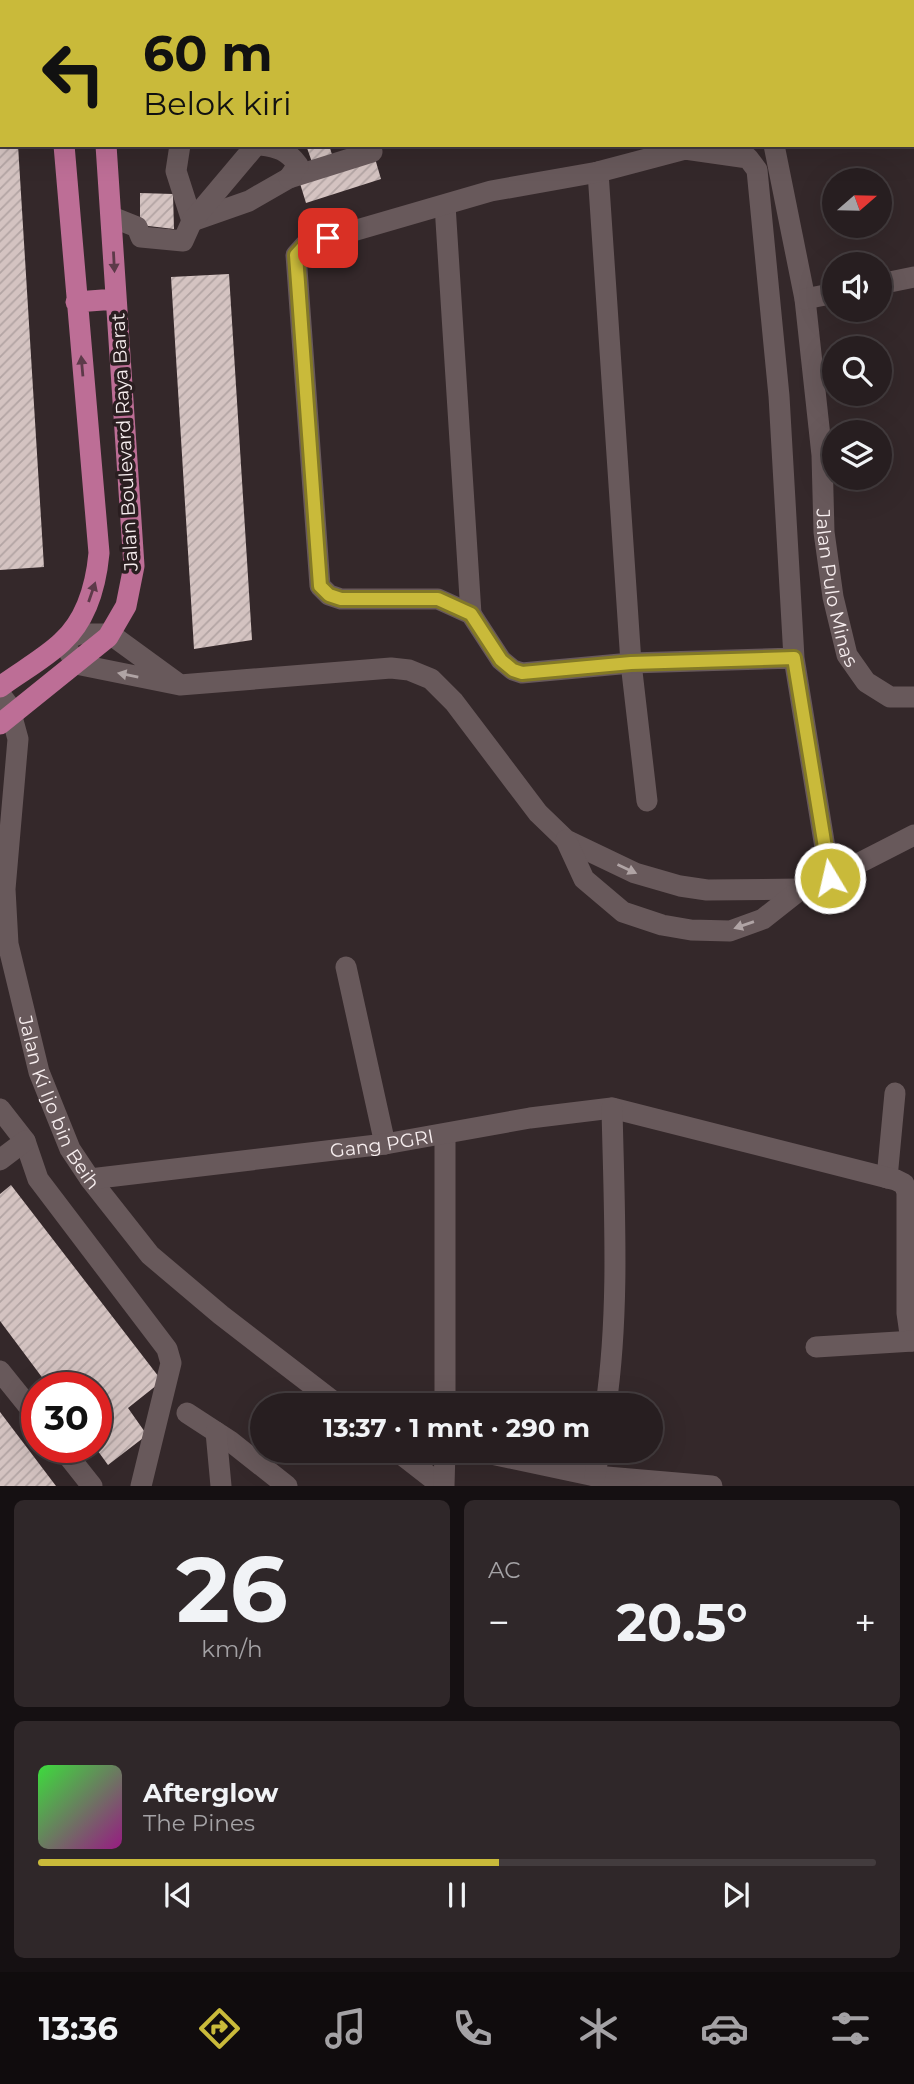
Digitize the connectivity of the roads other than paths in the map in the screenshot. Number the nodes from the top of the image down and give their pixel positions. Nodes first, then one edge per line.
1 (64, 147) edge
2 (106, 147) edge
3 (180, 147) edge
4 (257, 147) edge
5 (275, 147) edge
6 (685, 147) edge
7 (774, 147) edge
8 (372, 152) dead end
9 (598, 172) junction
10 (289, 178) junction
11 (445, 205) junction
12 (112, 217) junction
13 (192, 221) junction
14 (914, 277) edge
15 (892, 282) edge
16 (822, 296) edge
17 (116, 299) junction
18 (805, 299) junction
19 (76, 302) junction
20 (471, 614) junction
21 (110, 634) junction
22 (63, 641) junction
23 (794, 658) junction
24 (631, 663) junction
25 (76, 664) junction
26 (180, 685) junction
27 (0, 687) edge
28 (0, 694) edge
29 (914, 697) edge
30 (0, 724) edge
31 (647, 801) dead end
32 (914, 835) edge
33 (566, 840) junction
34 (830, 878) junction
35 (802, 889) junction
36 (346, 967) dead end
37 (895, 1093) dead end
38 (612, 1108) junction
39 (0, 1109) edge
40 (445, 1133) junction
41 (25, 1141) junction
42 (385, 1144) junction
43 (0, 1160) edge
44 (887, 1178) junction
45 (90, 1179) junction
46 (912, 1341) edge
47 (816, 1347) dead end
48 (0, 1371) edge
49 (322, 1393) edge
50 (445, 1393) edge
51 (608, 1393) edge
52 (21, 1397) edge
53 (187, 1413) dead end
54 (216, 1432) junction
55 (74, 1463) edge
56 (413, 1463) edge
57 (444, 1463) edge
58 (534, 1463) edge
59 (597, 1463) edge
60 (595, 1476) junction
61 (92, 1486) edge
62 (141, 1486) edge
63 (221, 1486) edge
64 (287, 1486) edge
65 (443, 1486) edge
66 (712, 1486) edge

1 - 19 main road, Jalan Boulevard Raya Barat
2 - 12 main road, Jalan Boulevard Raya Barat
3 - 13 street
4 - 13 street
5 - 10 street
6 - 9 street
6 - 23 street
7 - 18 street, Jalan Pulo Minas
8 - 10 street
9 - 11 street
9 - 24 street
10 - 13 street
11 - 20 street
11 - 20 street
12 - 13 street
12 -> 17 main road, Jalan Boulevard Raya Barat
14 - 15 street
16 - 18 street
17 - 19 main road
17 - 21 main road, Jalan Boulevard Raya Barat
18 - 29 street, Jalan Pulo Minas
22 -> 19 main road, Jalan Boulevard Raya Barat
20 - 24 street
21 - 22 street
21 - 25 main road, Jalan Boulevard Raya Barat
21 - 26 street
22 - 25 street
22 - 27 main road, Jalan Boulevard Raya Barat
23 - 24 street
23 - 34 street
24 - 31 street
26 -> 25 street
25 - 30 main road, Jalan Boulevard Raya Barat
26 - 33 street
28 - 45 street, Jalan Ki Ijo bin Beih
32 - 34 street
33 -> 35 street
35 -> 33 street
34 - 35 street
36 - 42 street
37 - 44 street
38 - 40 street
38 - 44 street
38 - 51 street
39 - 41 street
40 - 42 street, Gang PGRI
40 - 50 street, Gang PGRI
41 - 43 street
41 - 62 street
42 - 45 street, Gang PGRI
44 - 46 street
45 - 49 street, Jalan Ki Ijo bin Beih
46 - 47 street
48 - 52 street
53 - 54 street
54 - 63 street
54 - 64 street
55 - 61 street
56 - 65 street
57 - 65 street
58 - 60 street
59 - 60 street
60 - 66 street

